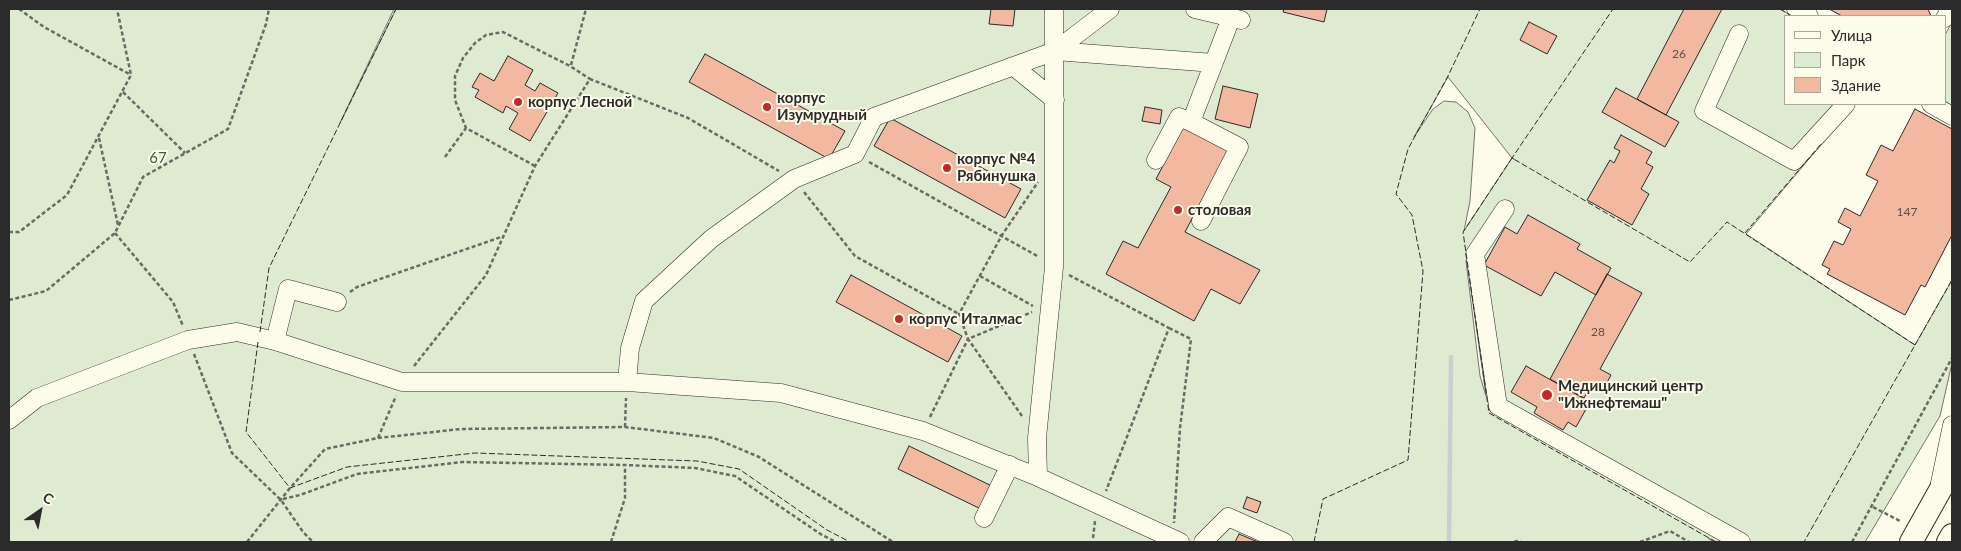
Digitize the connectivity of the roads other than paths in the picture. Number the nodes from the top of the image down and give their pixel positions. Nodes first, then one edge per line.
1 (1054, 9) edge
2 (1110, 9) edge
3 (1195, 9) edge
4 (1796, 9) edge
5 (1807, 15) edge
6 (1739, 34) dead end
7 (1055, 51) junction
8 (1214, 63) junction
9 (1013, 66) junction
10 (1055, 100) junction
11 (1845, 105) edge
12 (1933, 105) edge
13 (1952, 116) edge
14 (1191, 122) junction
15 (1156, 160) dead end
16 (1505, 208) dead end
17 (1201, 221) dead end
18 (337, 302) road end
19 (267, 339) junction
20 (627, 382) junction
21 (9, 420) edge
22 (1952, 425) edge
23 (1010, 466) junction
24 (1952, 469) edge
25 (1038, 477) junction
26 (1938, 495) junction
27 (984, 518) dead end
28 (1952, 535) edge
29 (1177, 541) edge
30 (1203, 542) edge
31 (1284, 542) edge
32 (1741, 542) edge
33 (1911, 542) edge
34 (1948, 542) edge

1 - 7 street
2 - 7 street
3 - 8 street
4 - 5 street
6 - 11 street
7 - 8 street
7 - 9 street
7 - 10 street
8 - 14 street
9 - 10 street
9 - 20 street
10 - 25 street
12 - 13 street
14 - 15 street
14 - 17 street
16 - 32 street
18 - 19 street
19 - 20 street
19 - 21 street
20 - 23 street
22 - 26 street
23 - 25 street
23 - 27 street
24 - 26 main road
25 - 29 street
26 - 33 main road
28 - 34 main road
30 - 31 street

